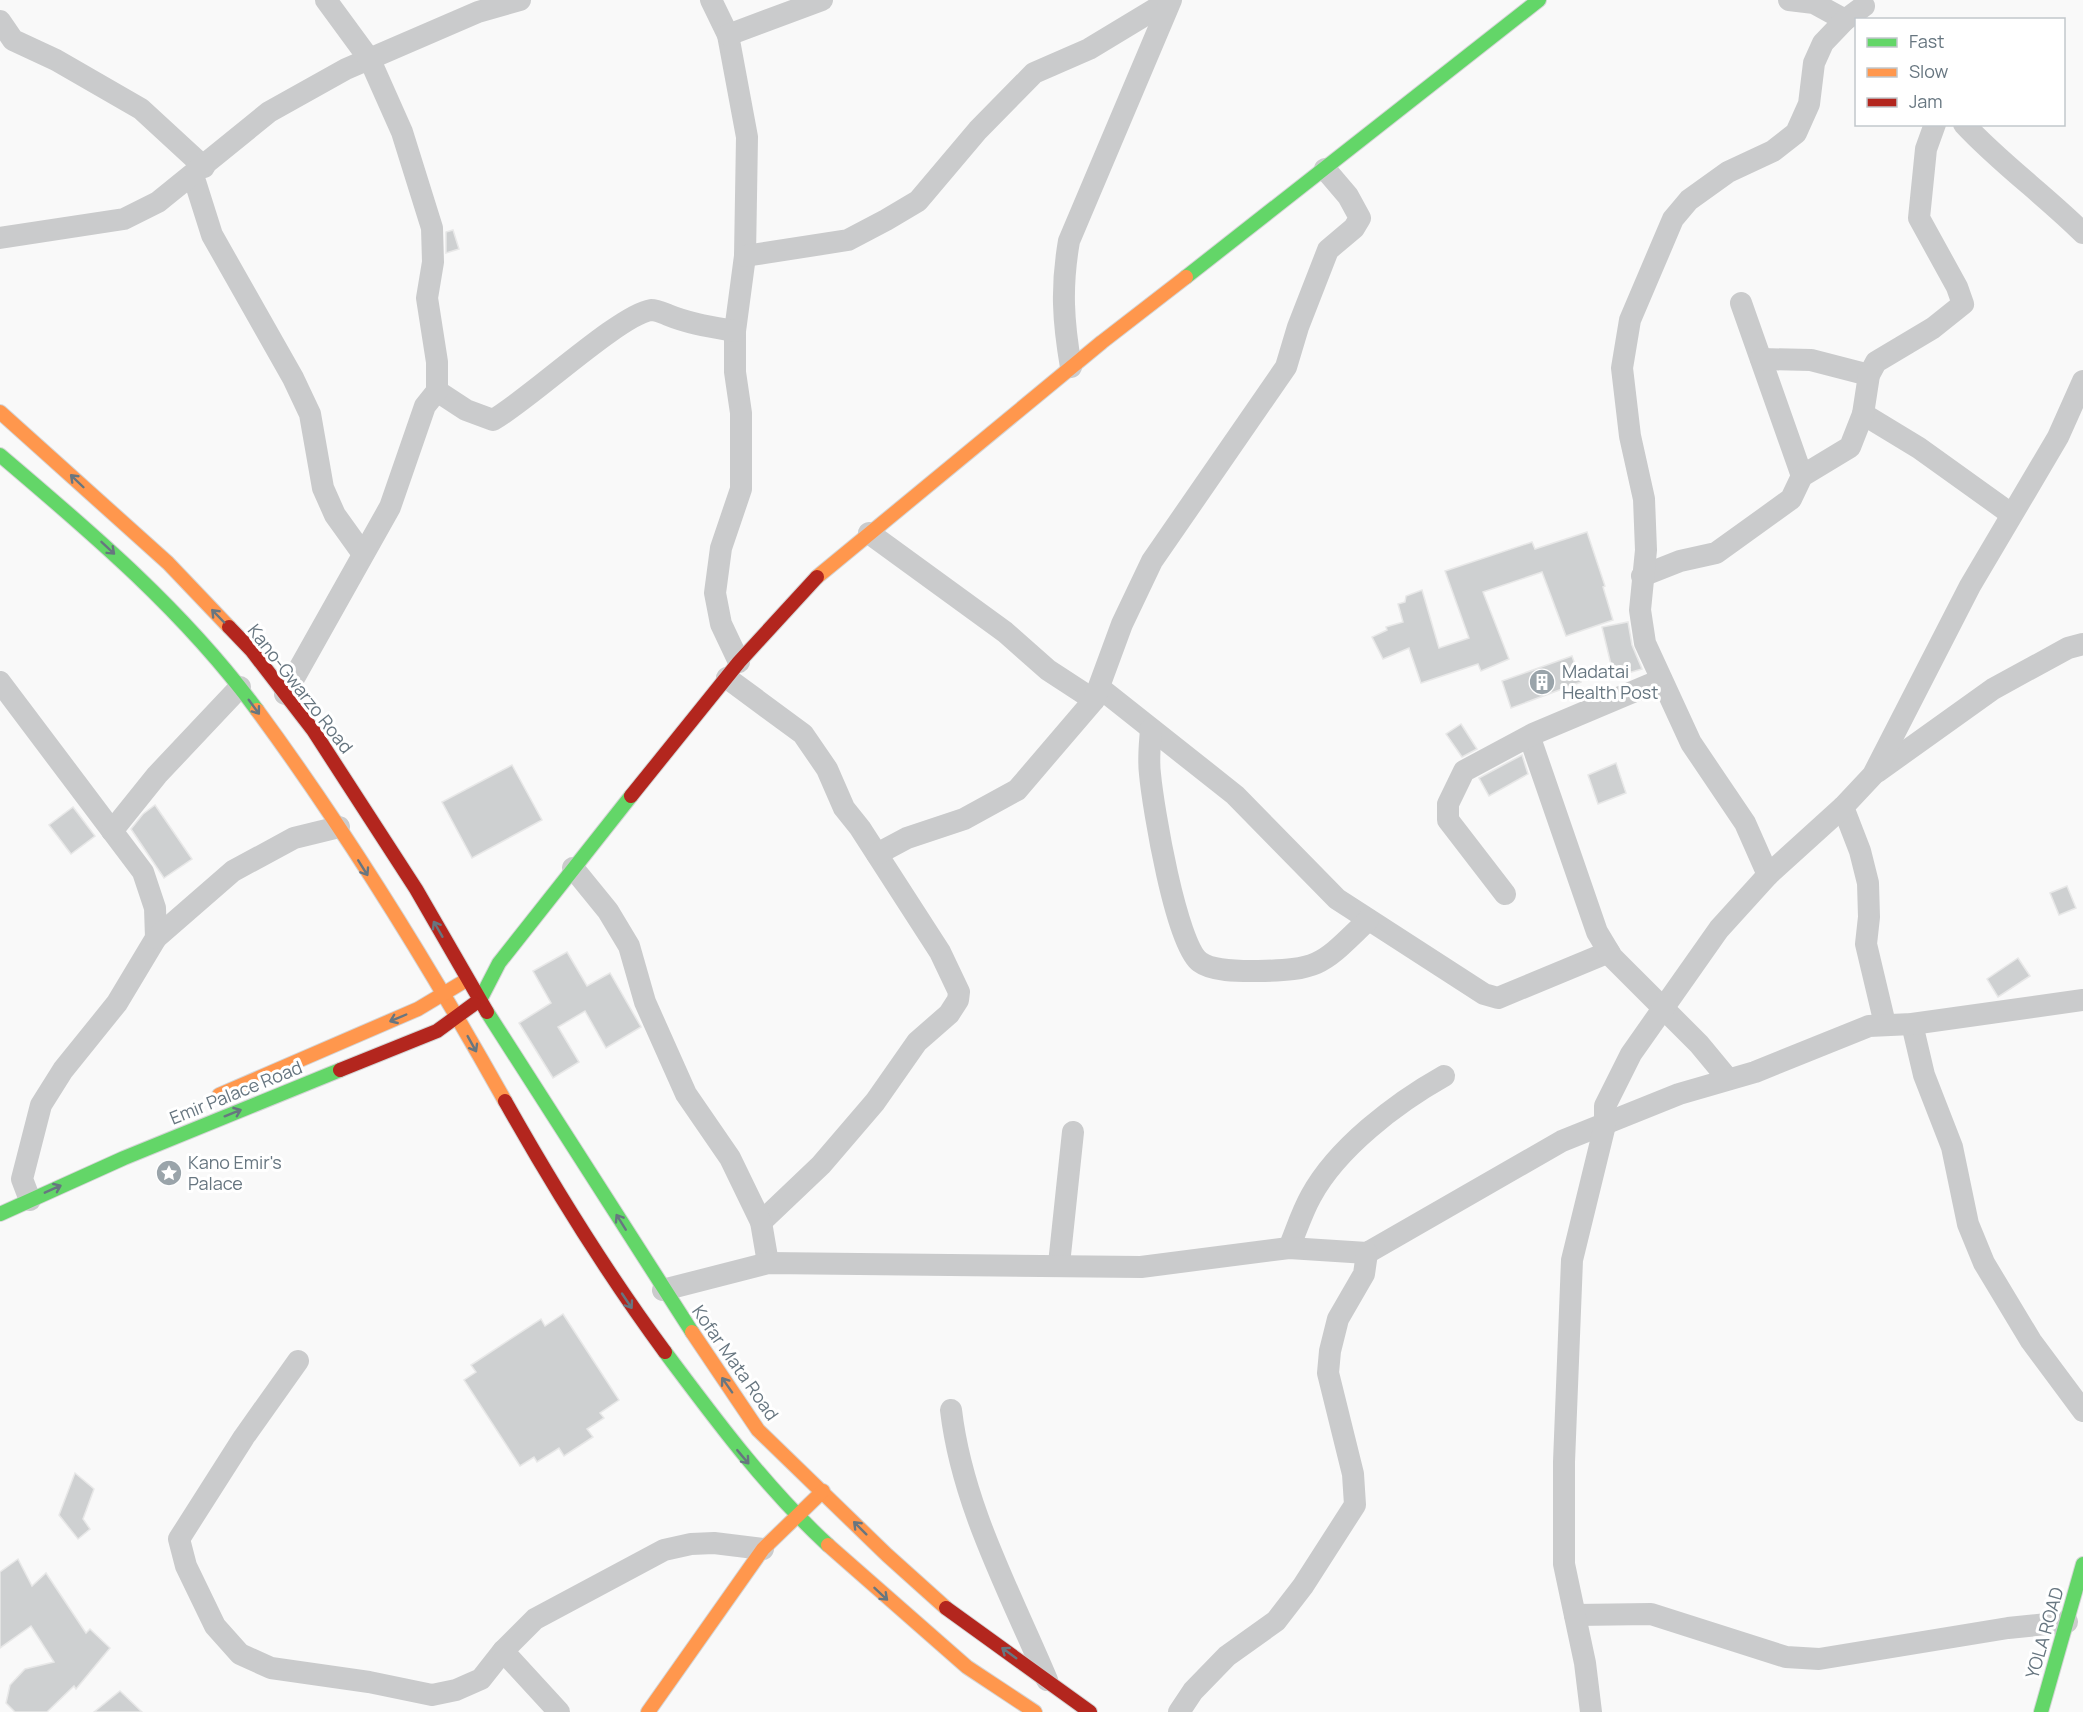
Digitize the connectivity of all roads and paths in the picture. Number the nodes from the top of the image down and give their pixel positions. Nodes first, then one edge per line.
1 (326, 0) edge
2 (520, 0) edge
3 (711, 0) edge
4 (822, 0) edge
5 (1170, 0) edge
6 (1539, 0) edge
7 (1789, 0) edge
8 (1867, 8) edge
9 (1845, 20) junction
10 (0, 21) edge
11 (728, 35) junction
12 (370, 60) junction
13 (1934, 126) edge
14 (1966, 126) edge
15 (1325, 169) junction
16 (199, 171) junction
17 (2083, 233) edge
18 (0, 238) edge
19 (745, 256) junction
20 (1741, 303) dead end
21 (735, 331) junction
22 (1761, 359) junction
23 (1071, 368) junction
24 (1869, 375) junction
25 (2083, 381) edge
26 (437, 391) junction
27 (0, 412) edge
28 (1863, 414) junction
29 (0, 455) edge
30 (1802, 476) junction
31 (2011, 514) junction
32 (870, 533) junction
33 (363, 554) junction
34 (1642, 576) junction
35 (2083, 644) edge
36 (733, 670) junction
37 (1661, 680) junction
38 (0, 681) edge
39 (240, 687) junction
40 (285, 694) junction
41 (1097, 694) junction
42 (1150, 729) junction
43 (1530, 738) junction
44 (1873, 775) junction
45 (1842, 807) junction
46 (339, 827) junction
47 (112, 831) junction
48 (877, 854) junction
49 (573, 868) junction
50 (1768, 876) junction
51 (1505, 894) dead end
52 (1368, 920) junction
53 (156, 938) junction
54 (1609, 952) junction
55 (499, 963) junction
56 (467, 980) junction
57 (444, 992) junction
58 (481, 998) junction
59 (2083, 1000) edge
60 (1663, 1007) junction
61 (458, 1018) junction
62 (1884, 1024) junction
63 (1912, 1024) junction
64 (1444, 1076) dead end
65 (1728, 1079) junction
66 (206, 1100) dead end
67 (1605, 1125) junction
68 (1073, 1132) dead end
69 (26, 1184) junction
70 (0, 1214) edge
71 (761, 1222) junction
72 (1289, 1248) junction
73 (1366, 1253) junction
74 (768, 1263) junction
75 (1059, 1264) junction
76 (663, 1290) junction
77 (298, 1361) dead end
78 (951, 1410) dead end
79 (2083, 1412) edge
80 (823, 1491) junction
81 (796, 1516) junction
82 (763, 1549) junction
83 (2083, 1564) edge
84 (1575, 1615) junction
85 (2071, 1629) edge
86 (502, 1651) junction
87 (1048, 1681) junction
88 (559, 1712) edge
89 (648, 1712) edge
90 (1035, 1712) edge
91 (1090, 1712) edge
92 (1179, 1712) edge
93 (1591, 1712) edge
94 (2041, 1712) edge

1 - 12 street
2 - 12 street
3 - 11 street
4 - 11 street
5 - 19 street
5 - 23 street
6 - 15 main road
7 - 9 street
8 - 9 street
9 - 34 street
10 - 16 street
11 - 19 street
12 - 16 street
12 - 26 street
13 - 24 street
14 - 17 street
15 - 23 main road
15 - 41 street
16 - 18 street
16 - 33 street
19 - 21 street
20 - 22 street
21 - 26 street
21 - 36 street
22 - 24 street
22 - 30 street
23 - 32 main road
24 - 28 street
25 - 31 street
26 - 33 street
40 -> 27 main road, Kano-Gwarzo Road
28 - 30 street
28 - 31 street
29 -> 39 main road
30 - 34 street
31 - 44 street
32 - 36 main road
32 - 41 street
33 - 40 street
34 - 37 street
35 - 44 street
36 - 48 street
36 - 49 main road
37 - 43 street
37 - 50 street
38 - 47 street
39 -> 46 main road
39 - 47 street
56 -> 40 main road, Kano-Gwarzo Road
41 - 42 street
41 - 48 street
42 - 52 street
42 - 52 street
43 - 51 street
43 - 54 street
44 - 45 street
45 - 50 street
45 - 62 street
46 - 53 street
46 -> 57 main road
47 - 53 street
48 - 71 street
49 - 55 main road
49 - 71 street
50 - 60 street
52 - 54 street
53 - 69 street
54 - 60 street
55 - 56 main road, Emir Palace Road
55 - 58 main road
56 - 57 main road, Emir Palace Road
56 - 58 main road, Kofar Mata Road
57 - 61 main road
57 -> 66 main road, Emir Palace Road
58 - 61 main road, Emir Palace Road
76 -> 58 main road, Kofar Mata Road
59 - 63 street
60 - 65 street
60 - 67 street
69 -> 61 main road, Emir Palace Road
61 -> 81 main road
62 - 63 street
62 - 65 street
63 - 79 street
64 - 72 street
65 - 67 street
67 - 73 street
67 - 84 street
68 - 75 street
69 - 70 main road, Emir Palace Road
71 - 74 street
72 - 73 street
72 - 75 street
73 - 92 street
74 - 75 street
74 - 76 street
80 -> 76 main road, Kofar Mata Road
77 - 86 street
78 - 87 street
80 - 81 main road
87 -> 80 main road, Kofar Mata Road
81 - 82 main road
81 -> 90 main road
82 - 86 street
82 - 89 main road
83 - 85 main road, YOLA ROAD
84 - 85 street
84 - 93 street
85 - 94 main road, YOLA ROAD
86 - 88 street
87 - 91 main road, Kofar Mata Road

